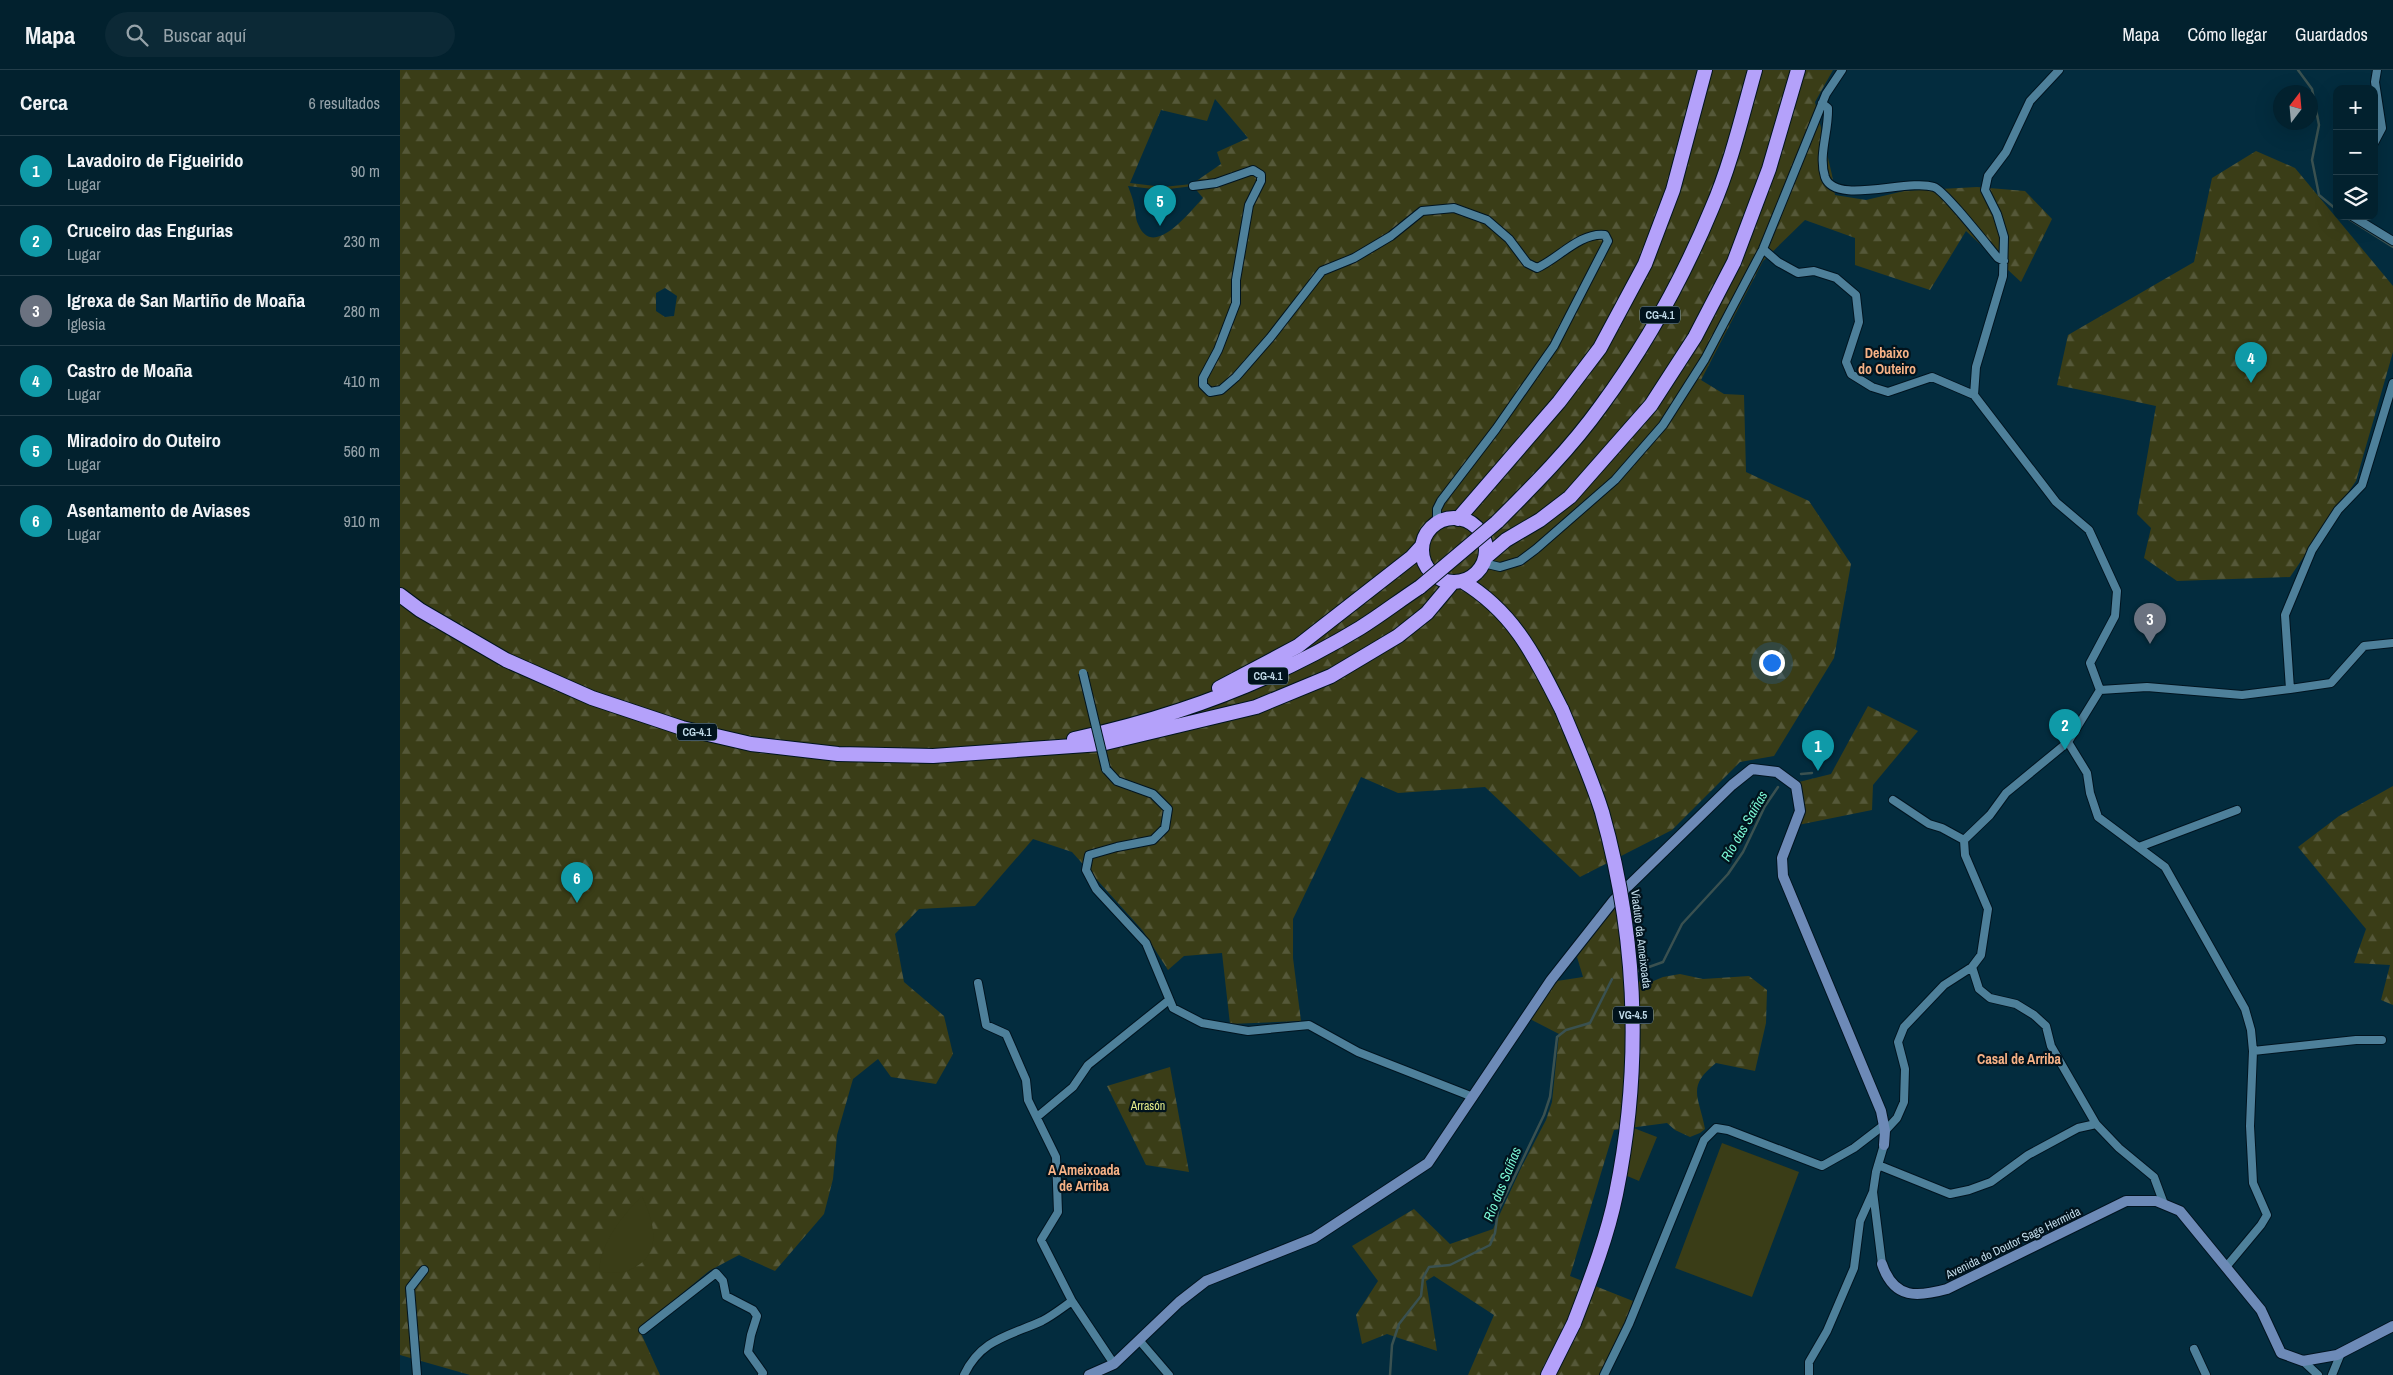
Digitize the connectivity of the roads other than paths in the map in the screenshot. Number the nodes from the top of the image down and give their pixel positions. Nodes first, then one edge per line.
1 (1705, 70) edge
2 (1755, 70) edge
3 (1798, 70) edge
4 (1842, 70) edge
5 (2059, 70) edge
6 (2377, 70) edge
7 (1822, 104) junction
8 (2378, 136) edge
9 (1193, 186) dead end
10 (2359, 220) edge
11 (2393, 241) edge
12 (1763, 248) junction
13 (2004, 261) junction
14 (2393, 383) edge
15 (1974, 395) junction
16 (1458, 519) junction
17 (1437, 523) junction
18 (1422, 546) junction
19 (1482, 564) junction
20 (1458, 581) junction
21 (400, 595) edge
22 (1494, 604) junction
23 (2393, 643) edge
24 (1084, 673) dead end
25 (2290, 688) junction
26 (2100, 690) junction
27 (1102, 733) junction
28 (2068, 742) junction
29 (1024, 749) junction
30 (1894, 800) dead end
31 (2237, 810) dead end
32 (1964, 840) junction
33 (2139, 847) junction
34 (1972, 967) junction
35 (978, 984) dead end
36 (1169, 1000) junction
37 (2382, 1040) dead end
38 (2254, 1051) junction
39 (1473, 1097) junction
40 (1038, 1117) junction
41 (2096, 1124) junction
42 (1885, 1128) junction
43 (1884, 1145) joint
44 (1878, 1165) junction
45 (1873, 1192) junction
46 (2164, 1204) junction
47 (1882, 1264) joint
48 (2226, 1267) junction
49 (424, 1270) dead end
50 (1072, 1301) junction
51 (2393, 1326) edge
52 (643, 1330) dead end
53 (1139, 1340) junction
54 (2194, 1349) dead end
55 (2341, 1353) junction
56 (2303, 1361) junction
57 (1114, 1364) junction
58 (418, 1375) edge
59 (762, 1375) edge
60 (964, 1375) edge
61 (1089, 1375) edge
62 (1169, 1375) edge
63 (1548, 1375) edge
64 (1604, 1375) edge
65 (1809, 1375) edge
66 (2206, 1375) edge
67 (2318, 1375) edge
68 (2332, 1375) edge

1 - 16 highway
2 - 27 highway, CG-4.1, bridge
3 - 19 highway
4 - 7 street
5 - 13 street
6 - 8 street
7 - 12 street
7 - 13 street
9 - 17 street
10 - 11 street
12 - 15 street
12 - 19 street
13 - 15 street
14 - 25 street
15 - 26 street
16 - 17 highway
16 - 19 highway
17 - 18 highway
18 - 20 highway
18 - 27 highway
19 - 20 highway
19 - 22 highway
20 - 22 highway
20 - 29 highway
21 - 29 highway, CG-4.1
22 - 63 highway, Viaduto da Ameixoada / VG-4.5, bridge
23 - 25 street
24 - 36 street, bridge
25 - 26 street
26 - 28 street
27 - 29 highway, CG-4.1
28 - 32 street
28 - 33 street
30 - 32 street
31 - 33 street
32 - 34 street
33 - 38 street
34 - 41 street
34 - 42 street
35 - 40 street
36 - 39 street
36 - 40 street
37 - 38 street
38 - 48 street
39 - 42 street, Avenida do Doutor Sage Hermida
39 - 53 street
40 - 50 street
41 - 44 street
41 - 46 street
42 - 43 street, Avenida do Doutor Sage Hermida
42 - 64 street
43 - 44 street, Avenida do Doutor Sage Hermida
44 - 45 street, Avenida do Doutor Sage Hermida
45 - 47 street, Avenida do Doutor Sage Hermida
45 - 65 street
46 - 47 street, Avenida do Doutor Sage Hermida
46 - 48 street, Avenida do Doutor Sage Hermida
48 - 56 street, Avenida do Doutor Sage Hermida
49 - 58 street
50 - 57 street
50 - 60 street
51 - 55 street
52 - 59 street
53 - 57 street
53 - 62 street
54 - 66 street
55 - 56 street
55 - 68 street
56 - 67 street
57 - 61 street

